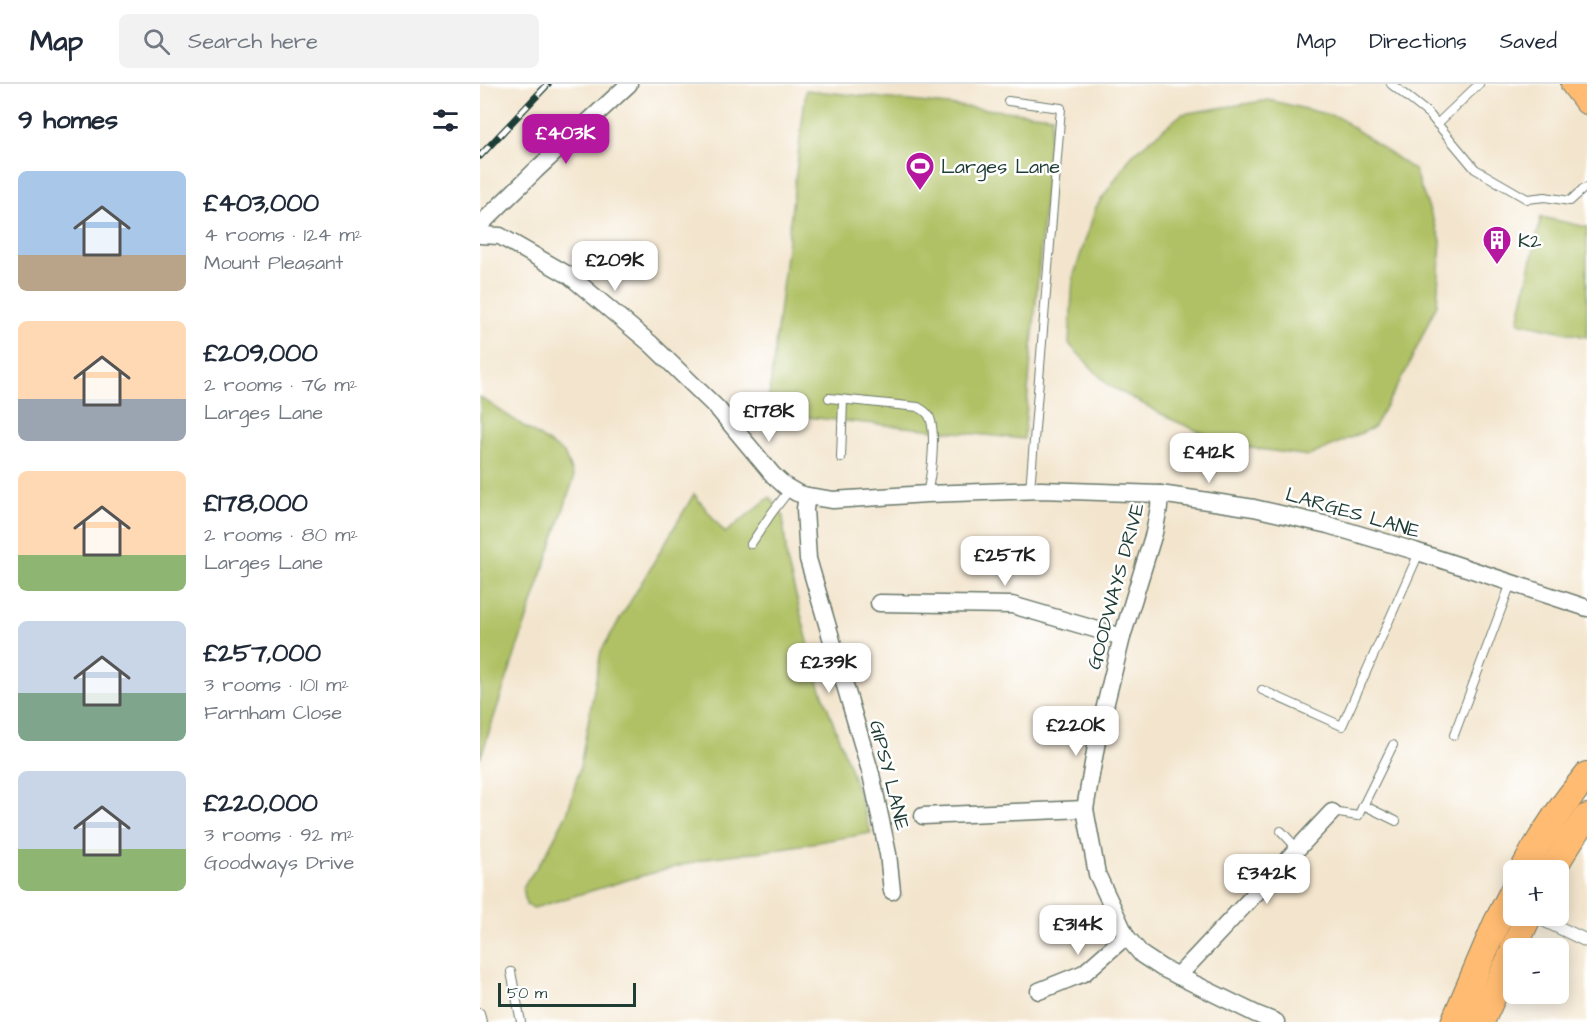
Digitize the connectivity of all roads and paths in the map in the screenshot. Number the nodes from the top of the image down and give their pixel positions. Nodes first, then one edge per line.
1 (629, 84) edge
2 (1391, 84) edge
3 (1479, 84) edge
4 (1574, 84) edge
5 (1008, 101) dead end
6 (1587, 101) edge
7 (1437, 124) junction
8 (1587, 188) edge
9 (480, 225) edge
10 (480, 235) edge
11 (830, 398) dead end
12 (843, 399) junction
13 (841, 458) dead end
14 (790, 489) junction
15 (1030, 490) junction
16 (927, 494) junction
17 (1160, 494) junction
18 (807, 496) junction
19 (752, 544) dead end
20 (1419, 553) junction
21 (1511, 583) junction
22 (879, 603) dead end
23 (1587, 608) edge
24 (1122, 637) junction
25 (1262, 690) dead end
26 (1454, 735) dead end
27 (1393, 745) dead end
28 (1587, 775) edge
29 (1363, 805) junction
30 (1085, 809) junction
31 (1332, 812) joint
32 (923, 816) dead end
33 (1587, 818) edge
34 (1396, 821) dead end
35 (1281, 831) dead end
36 (1297, 848) junction
37 (1528, 860) edge
38 (1558, 860) edge
39 (892, 891) dead end
40 (1503, 910) edge
41 (1554, 926) edge
42 (1126, 936) junction
43 (1587, 941) edge
44 (1503, 963) edge
45 (511, 972) dead end
46 (1178, 976) junction
47 (1039, 991) dead end
48 (480, 1013) edge
49 (1461, 1017) edge
50 (482, 1022) edge
51 (521, 1022) edge
52 (1276, 1022) edge

1 - 9 street
2 - 7 lane
3 - 7 lane
4 - 6 main road
5 - 15 lane
7 - 8 lane
10 - 14 street, LARGES LANE
11 - 12 lane
12 - 13 lane
12 - 16 lane
14 - 18 street, LARGES LANE
14 - 19 lane
15 - 16 street, LARGES LANE
15 - 17 street, LARGES LANE
16 - 18 street, LARGES LANE
17 - 20 street, LARGES LANE
17 - 24 street, GOODWAYS DRIVE
18 - 39 street, GIPSY LANE
20 - 21 street, LARGES LANE
20 - 25 lane
21 - 23 street, LARGES LANE
21 - 26 lane
22 - 24 street
24 - 30 street, GOODWAYS DRIVE
27 - 29 lane
28 - 37 main road
29 - 31 lane
29 - 34 lane
30 - 32 street
30 - 42 street, GOODWAYS DRIVE
31 - 36 street
33 - 38 main road
35 - 36 lane
36 - 46 street
40 - 49 main road
41 - 43 street
42 - 46 street, GOODWAYS DRIVE
42 - 47 street
44 - 49 main road
45 - 51 lane
46 - 52 street, GOODWAYS DRIVE
48 - 50 lane

